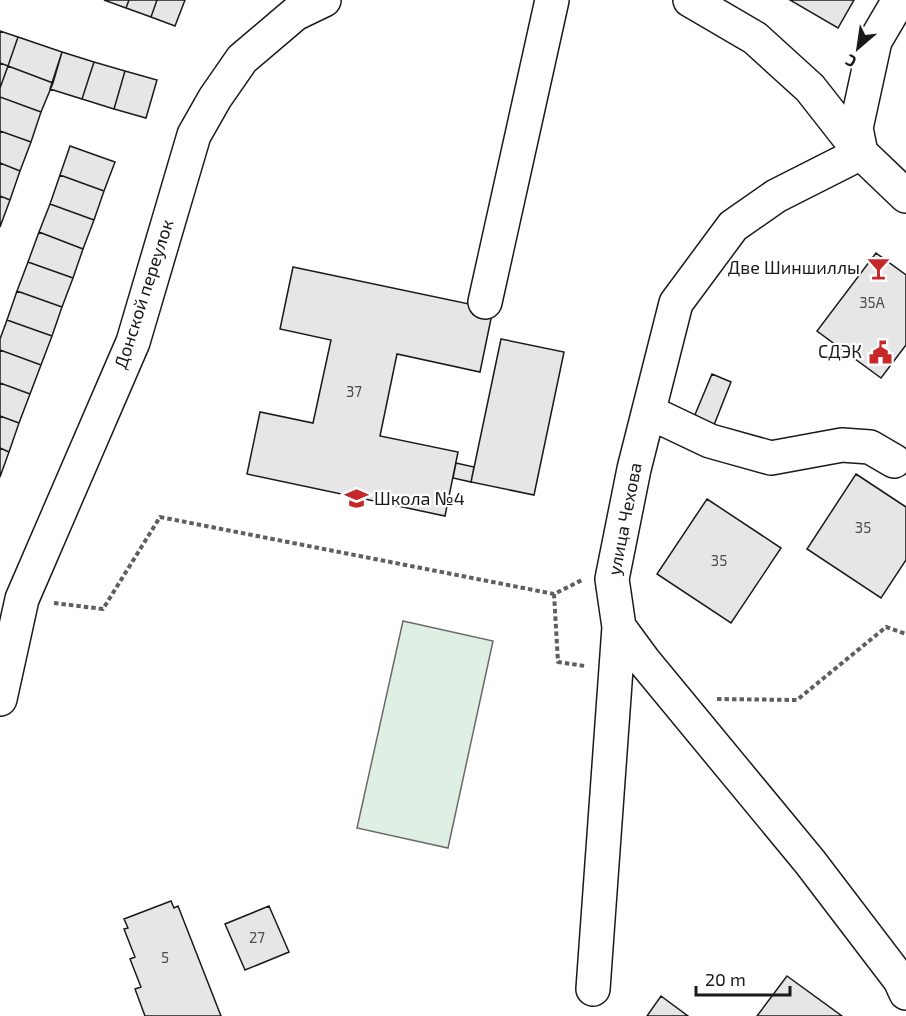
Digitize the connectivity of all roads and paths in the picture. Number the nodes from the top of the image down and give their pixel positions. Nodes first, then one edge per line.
1 (324, 0) edge
2 (552, 0) edge
3 (690, 0) edge
4 (899, 0) edge
5 (861, 153) junction
6 (906, 196) edge
7 (485, 302) dead end
8 (649, 412) junction
9 (894, 462) dead end
10 (22, 599) junction
11 (619, 627) junction
12 (906, 634) edge
13 (558, 662) dead end
14 (2, 680) edge
15 (674, 698) junction
16 (593, 988) dead end
17 (906, 993) edge

1 - 10 street, Донской переулок
2 - 7 street
3 - 5 street
4 - 5 street
5 - 6 street
5 - 8 street, улица Чехова
8 - 9 street
8 - 11 street, улица Чехова
10 - 13 path
10 - 14 street, Донской переулок
11 - 15 street, улица Чехова
11 - 16 street
12 - 15 path
15 - 17 street, улица Чехова

